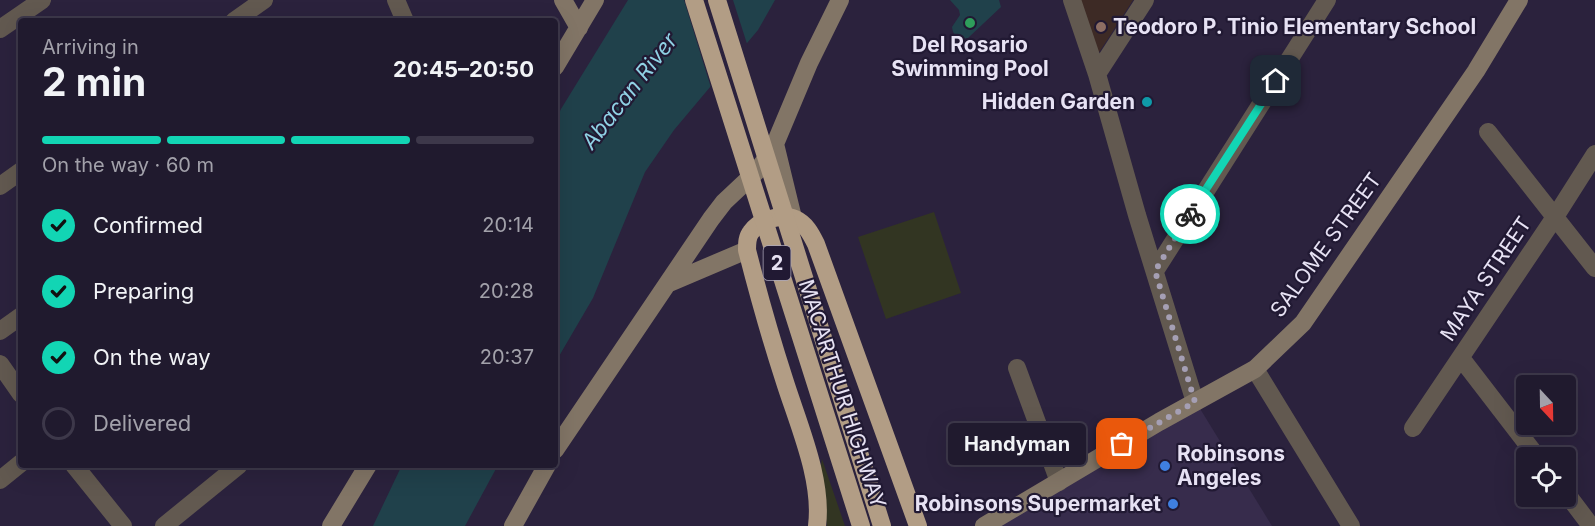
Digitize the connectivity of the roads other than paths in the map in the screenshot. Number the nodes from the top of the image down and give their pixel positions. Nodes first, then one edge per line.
1 (42, 0) edge
2 (264, 0) edge
3 (396, 0) edge
4 (562, 0) edge
5 (595, 0) edge
6 (694, 0) edge
7 (717, 0) edge
8 (840, 0) edge
9 (1072, 0) edge
10 (1145, 0) edge
11 (1327, 0) edge
12 (1519, 0) edge
13 (238, 18) edge
14 (404, 18) edge
15 (579, 28) junction
16 (0, 29) edge
17 (558, 62) edge
18 (1097, 74) junction
19 (1488, 132) dead end
20 (775, 144) junction
21 (1595, 154) edge
22 (18, 173) edge
23 (0, 186) edge
24 (1556, 217) junction
25 (793, 218) junction
26 (747, 250) junction
27 (1595, 268) edge
28 (1155, 271) junction
29 (667, 284) junction
30 (18, 318) edge
31 (0, 331) edge
32 (1461, 358) junction
33 (0, 364) edge
34 (1017, 368) dead end
35 (1255, 369) junction
36 (18, 390) edge
37 (1195, 402) junction
38 (1413, 428) dead end
39 (558, 446) edge
40 (1530, 447) edge
41 (18, 465) edge
42 (76, 468) edge
43 (235, 468) edge
44 (366, 468) edge
45 (545, 468) edge
46 (0, 480) edge
47 (1059, 482) junction
48 (1576, 506) edge
49 (916, 524) edge
50 (123, 526) edge
51 (164, 526) edge
52 (331, 526) edge
53 (513, 526) edge
54 (817, 526) edge
55 (861, 526) edge
56 (882, 526) edge
57 (984, 526) edge
58 (1351, 526) edge
59 (1592, 526) edge

1 - 16 street
2 - 13 street
3 - 14 street
4 - 15 street
5 - 15 street
6 - 55 highway, MACARTHUR HIGHWAY / 2, bridge
7 - 56 highway, MACARTHUR HIGHWAY / 2, bridge
8 - 20 street
9 - 18 street
10 - 18 street
11 - 28 street
12 - 35 street, SALOME STREET
15 - 17 street
18 - 28 street
19 - 24 street
20 - 25 street
20 - 29 street
21 - 24 street, MAYA STREET
22 - 23 street
24 - 27 street
24 - 32 street, MAYA STREET
25 - 26 highway
25 - 49 highway
26 - 29 street
26 - 54 highway
28 - 37 street
29 - 39 street
30 - 31 street
32 - 38 street, MAYA STREET
32 - 40 street
33 - 36 street
34 - 47 street
35 - 37 street, SALOME STREET
35 - 58 street
37 - 47 street, SALOME STREET
41 - 46 street
42 - 50 street
43 - 51 street
44 - 52 street
45 - 53 street
47 - 57 street, SALOME STREET
48 - 59 street

